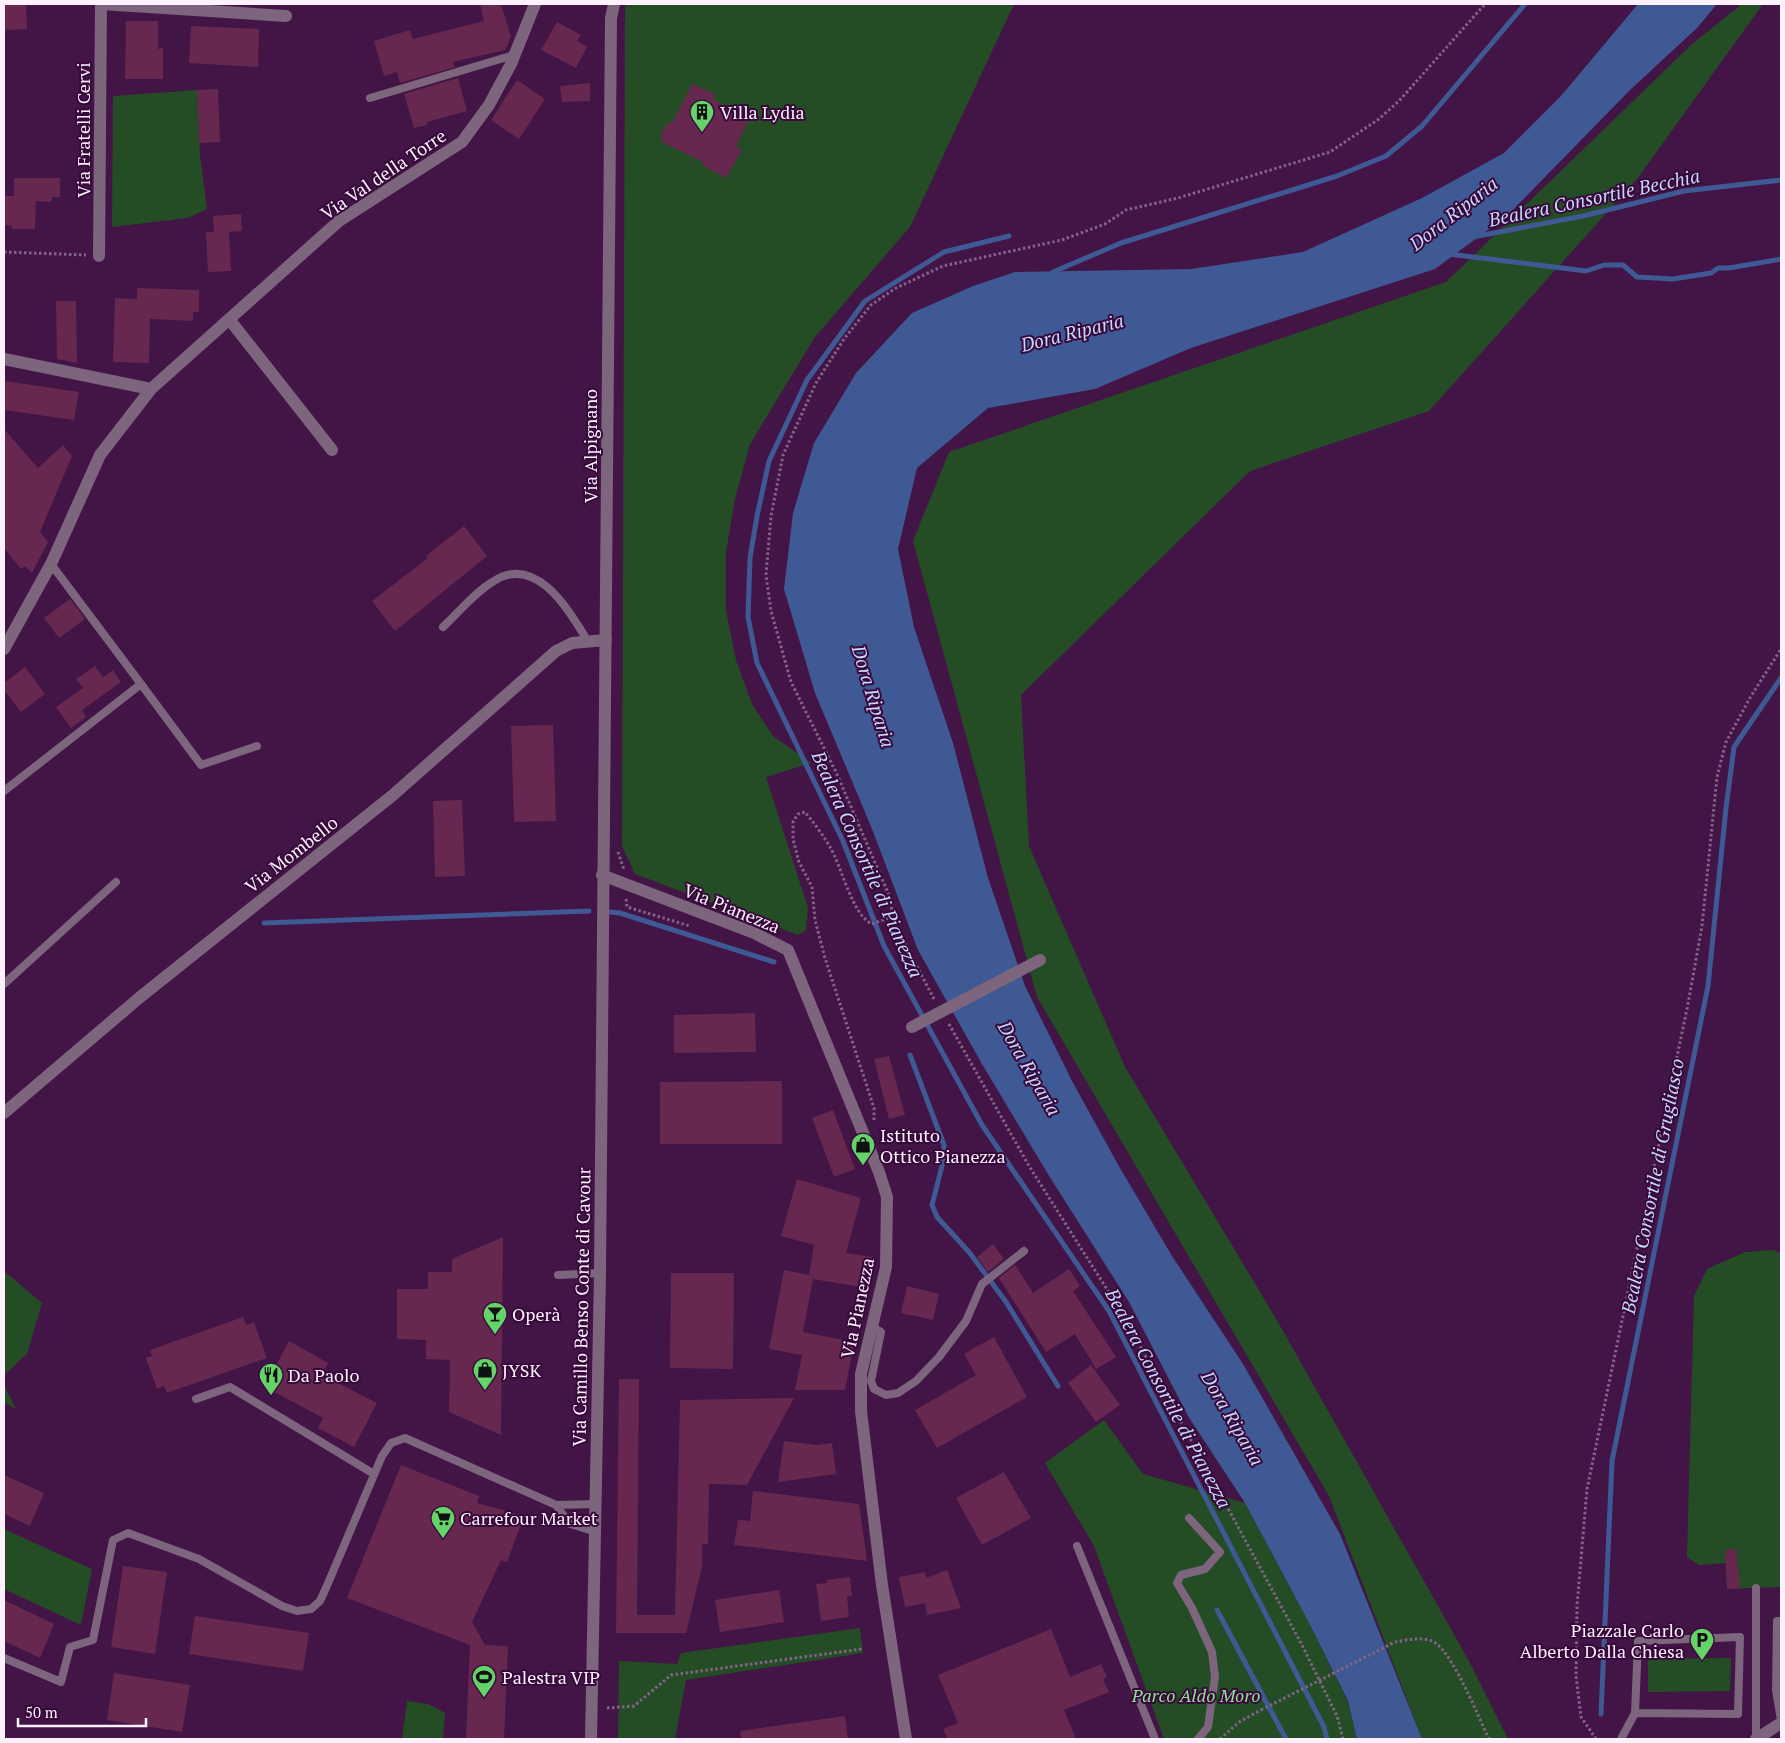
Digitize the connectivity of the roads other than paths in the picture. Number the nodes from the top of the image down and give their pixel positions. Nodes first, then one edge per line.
1 (101, 4) edge
2 (535, 4) edge
3 (607, 4) edge
4 (614, 4) edge
5 (286, 16) dead end
6 (611, 18) junction
7 (514, 55) junction
8 (370, 98) dead end
9 (99, 256) road end
10 (229, 319) junction
11 (4, 359) edge
12 (151, 389) junction
13 (332, 450) dead end
14 (51, 564) junction
15 (443, 627) dead end
16 (587, 640) junction
17 (606, 640) junction
18 (4, 649) edge
19 (141, 684) junction
20 (257, 746) dead end
21 (4, 791) edge
22 (602, 875) junction
23 (116, 882) dead end
24 (1040, 960) dead end
25 (4, 984) edge
26 (912, 1027) dead end
27 (4, 1113) edge
28 (1024, 1251) dead end
29 (600, 1273) junction
30 (558, 1275) dead end
31 (871, 1326) junction
32 (196, 1399) dead end
33 (374, 1474) junction
34 (596, 1504) junction
35 (556, 1505) junction
36 (1189, 1518) dead end
37 (596, 1532) junction
38 (1077, 1546) dead end
39 (1756, 1588) dead end
40 (1781, 1621) edge
41 (4, 1658) edge
42 (1779, 1688) edge
43 (1635, 1713) junction
44 (1781, 1721) edge
45 (591, 1739) edge
46 (906, 1739) edge
47 (1155, 1739) edge
48 (1198, 1739) edge
49 (1621, 1739) edge
50 (1756, 1739) edge

1 - 5 street, Via Fratelli Cervi
1 - 9 street, Via Fratelli Cervi
2 - 7 street, Via Val della Torre
3 - 6 street, Via Alpignano
4 - 6 street, Via Alpignano
6 - 17 street, Via Alpignano
7 - 8 lane
7 - 10 street, Via Val della Torre
10 - 12 street, Via Val della Torre
10 - 13 street
11 - 12 street
12 - 14 street, Via Val della Torre
14 - 18 street, Via Val della Torre
14 - 19 lane
15 - 16 lane
16 - 17 street, Via Mombello
16 - 27 street, Via Mombello
17 - 22 street, Via Alpignano
19 - 20 lane
19 - 21 lane
22 - 29 street, Via Camillo Benso Conte di Cavour
22 - 31 street, Via Pianezza
23 - 25 lane
24 - 26 street, bridge
28 - 31 lane
29 - 30 lane
29 - 34 street, Via Camillo Benso Conte di Cavour
31 - 46 street, Via Pianezza
32 - 33 lane
33 - 35 lane
33 - 41 lane
34 - 35 lane
34 - 37 street, Via Camillo Benso Conte di Cavour
35 - 37 lane
36 - 48 lane
37 - 45 street, Via Camillo Benso Conte di Cavour
38 - 47 lane
39 - 50 lane
40 - 42 lane
42 - 44 lane
43 - 43 lane
43 - 49 lane
44 - 50 street

